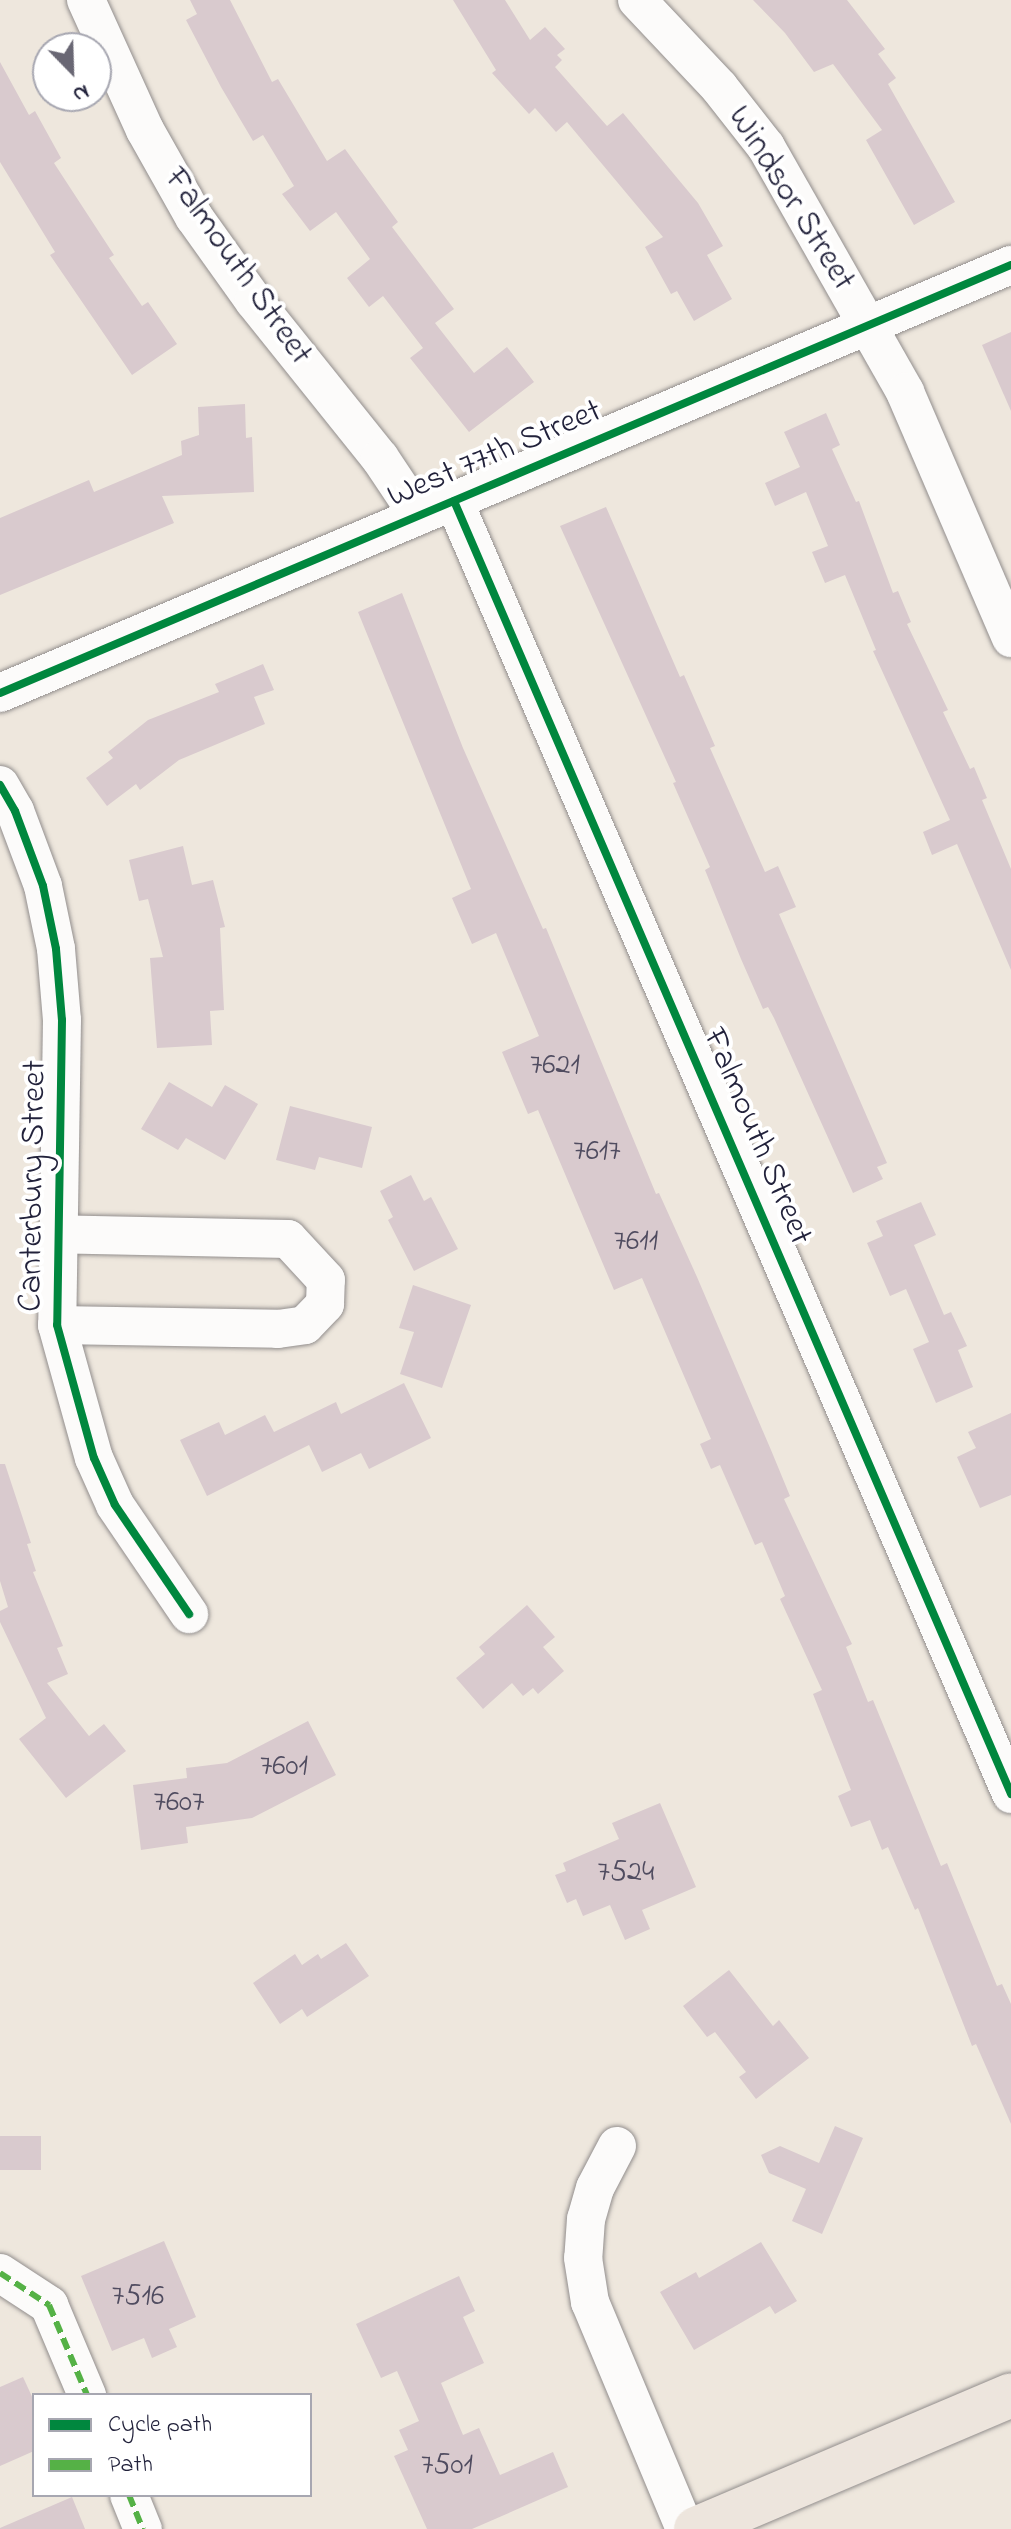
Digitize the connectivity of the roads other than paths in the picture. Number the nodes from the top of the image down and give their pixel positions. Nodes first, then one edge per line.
1 (86, 0) edge
2 (637, 0) edge
3 (1011, 265) edge
4 (867, 326) junction
5 (454, 501) junction
6 (418, 515) junction
7 (1011, 638) edge
8 (0, 693) edge
9 (0, 785) edge
10 (57, 1234) junction
11 (57, 1325) junction
12 (189, 1614) dead end
13 (1011, 1794) edge
14 (617, 2146) dead end
15 (0, 2273) edge
16 (86, 2393) edge
17 (1011, 2395) edge
18 (130, 2497) edge
19 (143, 2529) edge
20 (685, 2529) edge
21 (696, 2529) edge

1 - 6 street, Falmouth Street
2 - 4 street, Windsor Street
3 - 4 street, West 77th Street
4 - 5 street, West 77th Street
4 - 7 street, Windsor Street
5 - 6 street, West 77th Street
5 - 13 street, Falmouth Street
6 - 8 street, West 77th Street
9 - 10 street, Canterbury Street
10 - 11 street, Canterbury Street
10 - 11 street
11 - 12 street, Canterbury Street
14 - 20 street
15 - 16 street
17 - 21 main road
18 - 19 street

